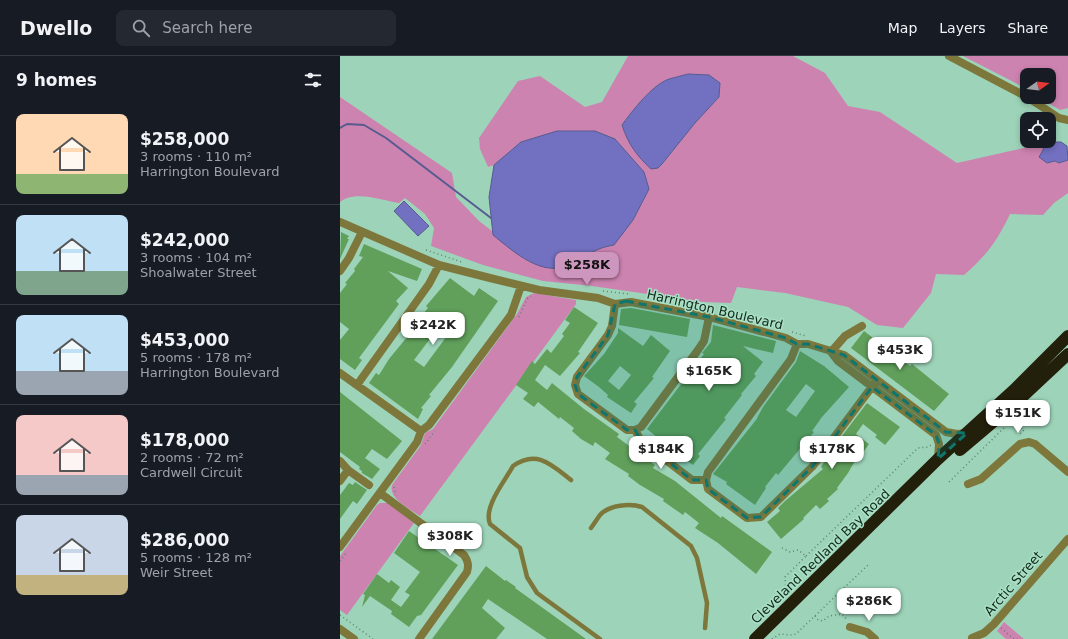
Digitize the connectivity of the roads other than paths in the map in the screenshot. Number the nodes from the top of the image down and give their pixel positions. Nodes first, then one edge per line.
1 (949, 56) edge
2 (1020, 93) edge
3 (1038, 104) edge
4 (1068, 120) edge
5 (340, 222) edge
6 (362, 232) junction
7 (439, 265) junction
8 (340, 271) edge
9 (521, 286) junction
10 (615, 304) junction
11 (709, 317) junction
12 (862, 326) dead end
13 (1068, 337) edge
14 (797, 344) junction
15 (1058, 346) junction
16 (831, 352) junction
17 (1068, 354) edge
18 (340, 373) edge
19 (877, 380) junction
20 (357, 385) junction
21 (872, 387) junction
22 (635, 430) junction
23 (421, 432) junction
24 (967, 433) junction
25 (938, 459) junction
26 (340, 461) edge
27 (348, 470) junction
28 (1068, 472) edge
29 (571, 480) dead end
30 (706, 480) junction
31 (340, 481) edge
32 (968, 484) dead end
33 (369, 485) dead end
34 (380, 493) junction
35 (905, 493) junction
36 (591, 528) dead end
37 (1068, 539) edge
38 (340, 547) edge
39 (850, 627) road end
40 (704, 628) dead end
41 (340, 629) edge
42 (972, 638) dead end
43 (354, 639) edge
44 (419, 639) edge
45 (600, 639) edge
46 (755, 639) edge
47 (875, 639) edge

1 - 2 street
3 - 4 street
5 - 6 street, Harrington Boulevard
6 - 7 street, Harrington Boulevard
6 - 8 street
7 - 9 street, Harrington Boulevard
7 - 20 street
9 - 10 street, Harrington Boulevard
9 - 23 street
10 - 11 street, Harrington Boulevard
10 - 22 street
11 - 14 street, Harrington Boulevard
11 - 22 street
12 - 16 street
13 - 15 highway, Cleveland Redland Bay Road
14 - 16 street, Harrington Boulevard
14 - 30 street
15 - 17 street
15 - 24 highway, Cleveland Redland Bay Road
16 - 19 street, Harrington Boulevard
16 - 21 street, Harrington Boulevard
17 - 35 highway, Cleveland Redland Bay Road
18 - 20 street
19 - 21 street
19 - 24 street, Harrington Boulevard
20 - 23 street
21 - 25 street, Harrington Boulevard
21 - 30 street
22 - 30 street
23 - 34 street
24 - 25 highway, Cleveland Redland Bay Road
25 - 35 highway, Cleveland Redland Bay Road
26 - 27 street
27 - 31 street
27 - 33 street
28 - 32 street
29 - 45 lane
34 - 38 street
34 - 44 street
35 - 46 highway, Cleveland Redland Bay Road
36 - 40 lane
37 - 42 street, Arctic Street
39 - 47 street
41 - 43 street

